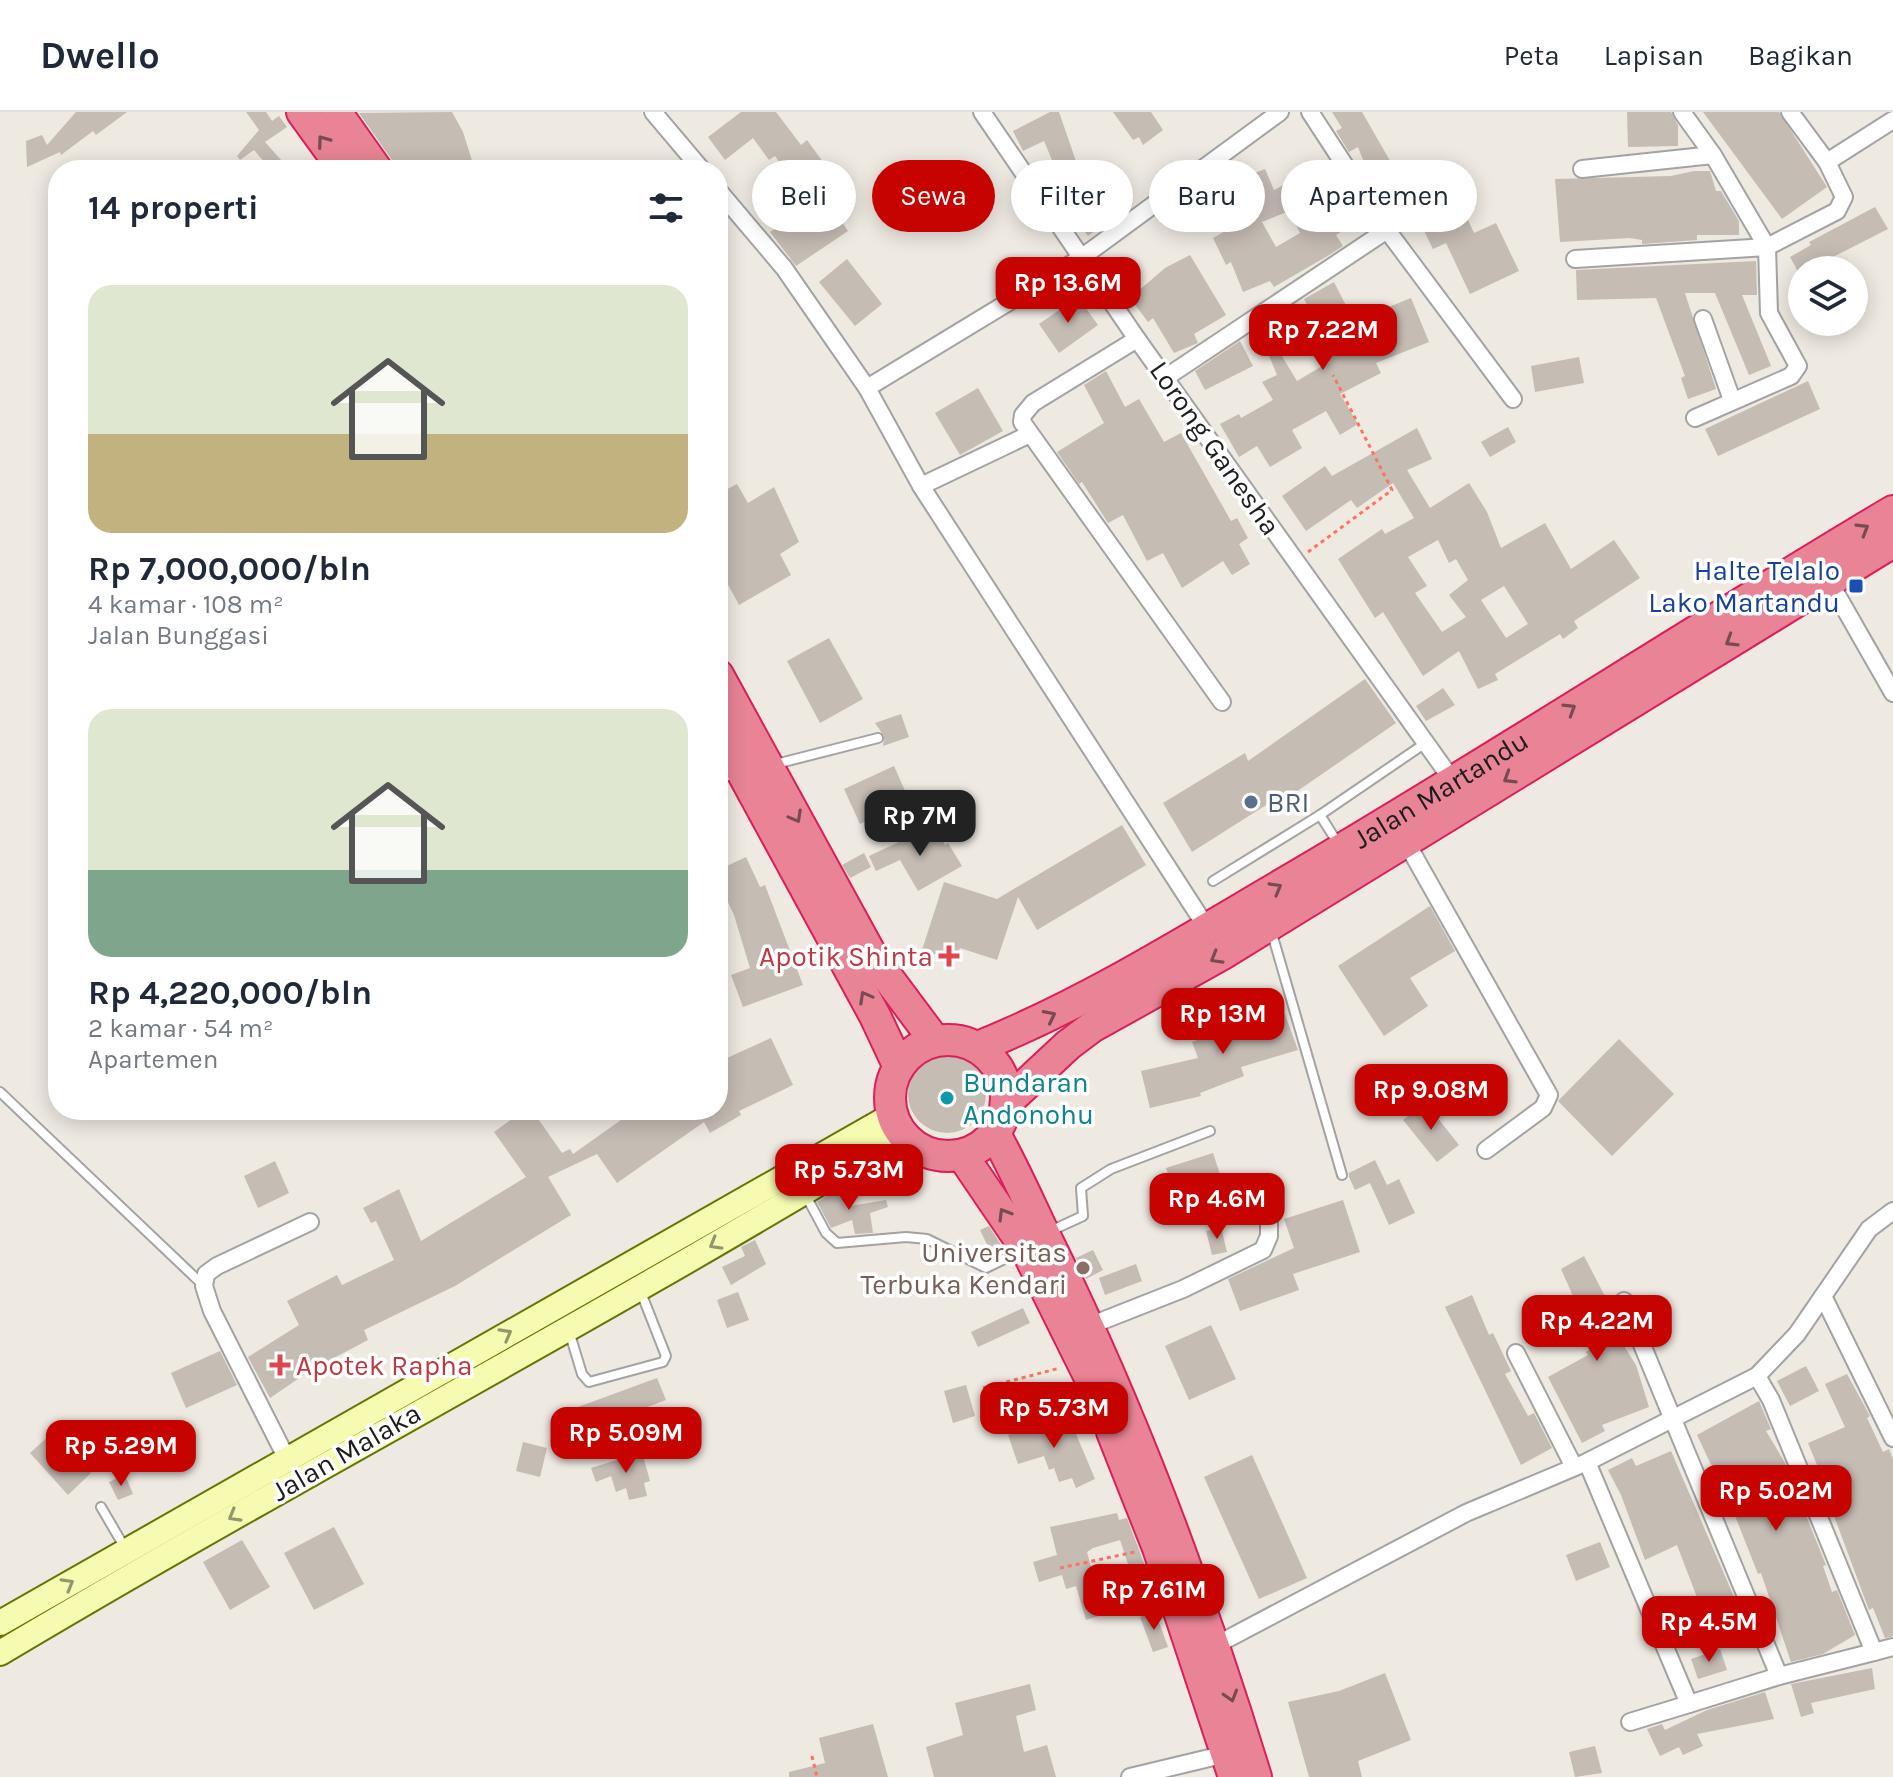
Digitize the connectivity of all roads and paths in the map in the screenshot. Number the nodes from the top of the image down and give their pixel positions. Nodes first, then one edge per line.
1 (302, 112) edge
2 (336, 112) edge
3 (653, 112) edge
4 (982, 112) edge
5 (1280, 112) edge
6 (1310, 112) edge
7 (1682, 112) edge
8 (1790, 112) edge
9 (1893, 120) edge
10 (1713, 155) junction
11 (337, 160) edge
12 (370, 160) edge
13 (694, 160) edge
14 (1341, 160) edge
15 (1827, 162) junction
16 (1582, 169) dead end
17 (728, 202) edge
18 (1384, 232) edge
19 (1388, 232) edge
20 (1767, 247) junction
21 (1081, 258) junction
22 (1575, 259) dead end
23 (1703, 319) dead end
24 (1137, 339) junction
25 (1333, 375) dead end
26 (1165, 378) junction
27 (867, 388) junction
28 (1513, 399) dead end
29 (1732, 400) junction
30 (1695, 418) dead end
31 (1028, 435) junction
32 (921, 486) junction
33 (1893, 511) edge
34 (1893, 542) edge
35 (1296, 561) junction
36 (1829, 581) junction
37 (1671, 662) junction
38 (1893, 693) edge
39 (1222, 702) dead end
40 (728, 715) edge
41 (878, 738) dead end
42 (1427, 742) junction
43 (728, 746) edge
44 (742, 772) edge
45 (1453, 781) junction
46 (1320, 815) junction
47 (1406, 842) junction
48 (1341, 849) junction
49 (1213, 881) dead end
50 (1270, 926) junction
51 (1207, 928) junction
52 (935, 1041) junction
53 (978, 1047) junction
54 (899, 1067) junction
55 (0, 1092) edge
56 (1007, 1102) junction
57 (897, 1124) junction
58 (1210, 1131) dead end
59 (995, 1134) junction
60 (1486, 1150) dead end
61 (962, 1155) junction
62 (1342, 1175) dead end
63 (804, 1193) junction
64 (1893, 1211) edge
65 (1269, 1213) dead end
66 (310, 1222) dead end
67 (1035, 1242) junction
68 (204, 1286) junction
69 (639, 1287) junction
70 (1823, 1296) junction
71 (1624, 1301) dead end
72 (568, 1326) junction
73 (1089, 1326) junction
74 (1516, 1353) dead end
75 (1083, 1361) junction
76 (1757, 1376) junction
77 (983, 1388) dead end
78 (1674, 1420) junction
79 (1890, 1420) edge
80 (1893, 1438) edge
81 (286, 1457) junction
82 (1580, 1464) junction
83 (1147, 1489) junction
84 (103, 1512) dead end
85 (1158, 1548) junction
86 (126, 1550) junction
87 (1060, 1568) dead end
88 (0, 1623) edge
89 (1216, 1645) junction
90 (1893, 1647) edge
91 (1874, 1652) junction
92 (0, 1653) edge
93 (1779, 1676) junction
94 (1689, 1704) junction
95 (1630, 1722) dead end
96 (812, 1756) dead end
97 (1230, 1765) edge
98 (817, 1777) edge
99 (1130, 1777) edge
100 (1256, 1777) edge

11 -> 1 highway
2 - 12 highway
3 - 13 street
4 - 21 street, Lorong Ganesha
5 - 21 street
6 - 14 street
7 - 10 street
8 - 15 street
9 - 15 street
10 - 16 street
10 - 20 street
15 - 20 street
17 - 27 street
18 - 26 street
19 - 28 street
20 - 22 street
20 - 29 street
21 - 24 street, Lorong Ganesha
21 - 27 street
23 - 29 street
24 - 26 street, Lorong Ganesha
24 - 31 street
25 - 35 path
26 - 35 street, Lorong Ganesha
27 - 32 street
29 - 30 street
31 - 32 street
31 - 39 street
32 - 51 street
37 -> 33 highway, Jalan Martandu
34 - 36 highway, Jalan Martandu
35 - 42 street, Lorong Ganesha
36 -> 37 highway, Jalan Martandu
36 - 38 street
45 -> 37 highway, Jalan Martandu
37 -> 47 highway, Jalan Martandu
40 - 44 highway
41 - 44 lane
42 - 45 street, Lorong Ganesha
42 - 46 lane
43 - 44 highway
44 -> 52 highway
54 -> 44 highway
45 - 48 highway, Jalan Martandu
46 - 48 lane
46 - 49 lane
47 - 50 highway, Jalan Martandu
47 - 60 street
51 -> 48 highway, Jalan Martandu
50 -> 56 highway, Jalan Martandu
50 - 62 lane
53 -> 51 highway, Jalan Martandu
52 - 53 highway
52 - 54 highway
53 - 56 highway
54 - 57 highway
55 - 68 lane
56 - 59 highway
57 - 61 highway
57 - 63 street, Jalan Malaka
81 -> 57 street, Jalan Malaka
58 - 67 lane
59 - 61 highway
59 - 67 highway
67 -> 61 highway
63 - 67 lane
63 -> 69 street, Jalan Malaka
64 - 70 street
65 - 73 street
66 - 68 street
67 - 73 highway
67 - 75 highway
68 - 81 street
69 - 72 street, Jalan Malaka
69 - 72 lane
70 - 76 street
70 - 79 street
71 - 78 street
72 -> 92 street, Jalan Malaka
73 - 83 highway
74 - 82 street
75 - 77 path
75 - 83 highway
76 - 78 street
76 - 91 street
78 - 82 street
78 - 93 street
79 - 80 street
81 - 86 street, Jalan Malaka
82 - 89 street
82 - 94 street
83 - 85 highway
83 - 89 highway
84 - 86 lane
85 - 87 path
85 - 97 highway
88 -> 86 street, Jalan Malaka
89 -> 100 highway
90 - 91 street
91 - 93 street
93 - 94 street
94 - 95 street
96 - 98 path
97 - 99 street

